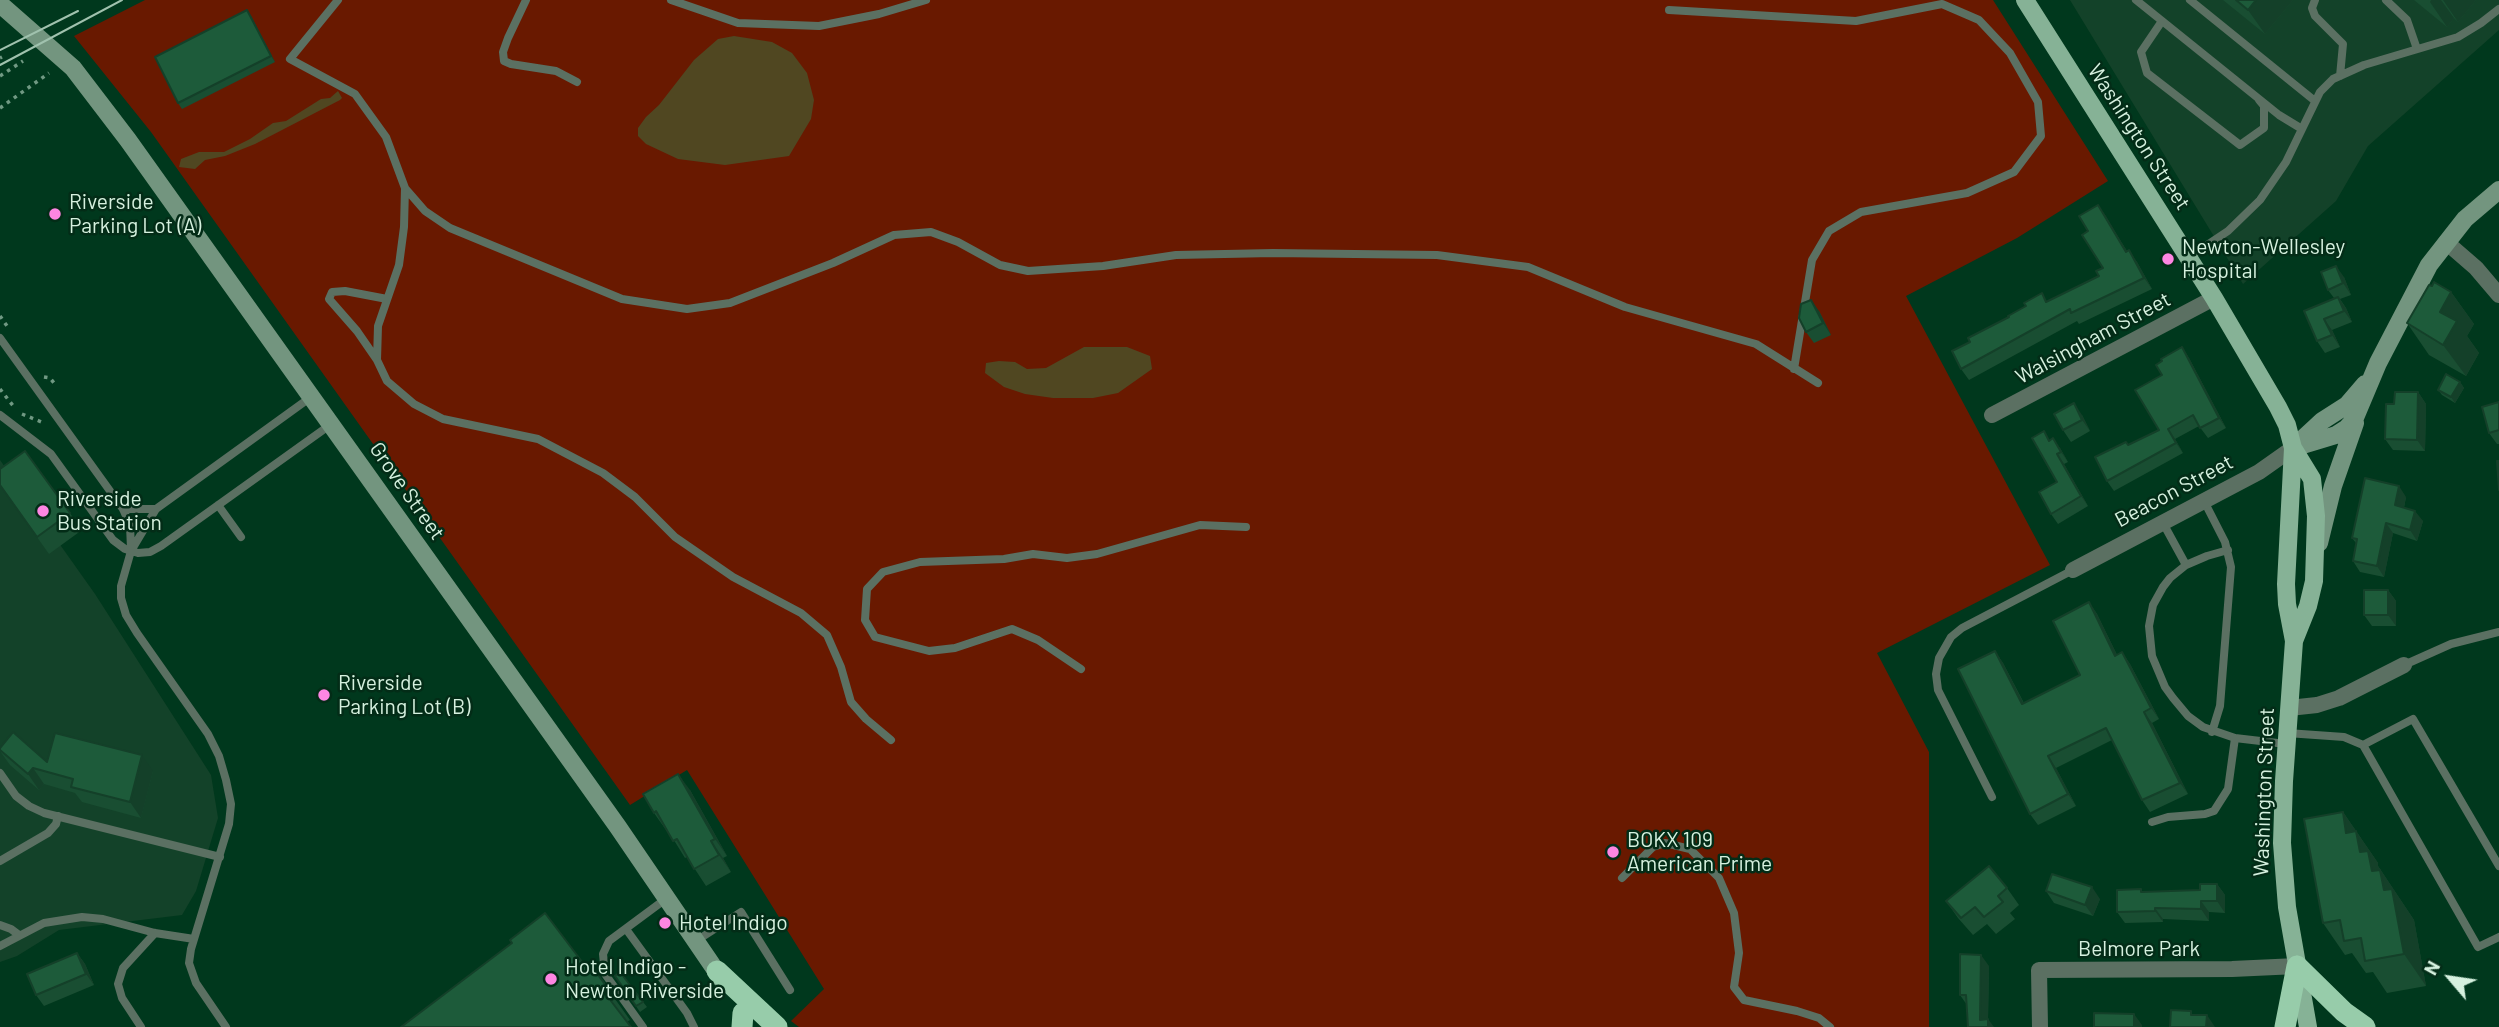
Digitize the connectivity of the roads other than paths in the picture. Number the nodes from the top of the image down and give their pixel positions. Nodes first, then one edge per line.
1 (338, 0) edge
2 (526, 0) edge
3 (671, 0) edge
4 (926, 0) edge
5 (2025, 0) edge
6 (2136, 0) edge
7 (2190, 0) edge
8 (2315, 0) edge
9 (2386, 0) edge
10 (0, 4) edge
11 (2499, 9) edge
12 (1669, 10) dead end
13 (2162, 21) junction
14 (2417, 49) junction
15 (2340, 75) junction
16 (578, 82) dead end
17 (2259, 100) junction
18 (2315, 101) junction
19 (2302, 129) junction
20 (405, 188) junction
21 (2499, 190) edge
22 (2446, 242) junction
23 (2189, 257) junction
24 (2499, 295) edge
25 (2214, 298) junction
26 (387, 299) junction
27 (0, 338) edge
28 (377, 360) junction
29 (2378, 363) junction
30 (1794, 369) junction
31 (1818, 383) dead end
32 (312, 397) junction
33 (2360, 412) junction
34 (0, 415) edge
35 (1992, 415) dead end
36 (331, 424) junction
37 (2293, 448) junction
38 (2203, 501) junction
39 (218, 505) junction
40 (123, 509) junction
41 (156, 509) junction
42 (2163, 523) junction
43 (1246, 527) dead end
44 (241, 537) dead end
45 (2228, 550) junction
46 (131, 551) junction
47 (2316, 557) junction
48 (2186, 565) junction
49 (2073, 570) joint
50 (2499, 632) edge
51 (2294, 641) junction
52 (2404, 665) joint
53 (1082, 670) dead end
54 (2289, 708) junction
55 (2212, 732) junction
56 (2235, 738) junction
57 (2287, 739) junction
58 (891, 740) dead end
59 (2363, 746) junction
60 (0, 773) edge
61 (1992, 797) dead end
62 (58, 816) junction
63 (2152, 822) dead end
64 (220, 857) junction
65 (0, 861) edge
66 (2499, 866) edge
67 (1622, 878) dead end
68 (667, 898) junction
69 (0, 925) edge
70 (626, 929) junction
71 (155, 933) junction
72 (19, 935) junction
73 (2499, 937) edge
74 (194, 939) junction
75 (696, 941) junction
76 (0, 946) edge
77 (2297, 966) junction
78 (717, 971) junction
79 (790, 990) dead end
80 (745, 1022) edge
81 (141, 1027) edge
82 (226, 1027) edge
83 (643, 1027) edge
84 (694, 1027) edge
85 (777, 1027) edge
86 (1830, 1027) edge
87 (2040, 1027) edge
88 (2285, 1027) edge
89 (2308, 1027) edge
90 (2365, 1027) edge

1 - 20 lane
2 - 16 lane
3 - 4 lane
5 - 23 main road, Washington Street
6 - 13 lane
7 - 18 lane
8 - 15 lane
9 - 14 lane
10 - 32 main road, Grove Street
11 - 14 lane
12 - 30 lane
13 - 17 lane
13 - 17 lane
14 - 15 lane
15 - 18 lane
17 - 19 lane
18 - 19 lane
19 - 23 lane
20 - 26 lane
20 - 30 lane
21 - 22 main road, Beacon Street
22 - 24 street
22 - 29 main road, Beacon Street
23 - 25 main road, Washington Street
25 - 35 street, Walsingham Street
25 - 37 main road, Washington Street
26 - 28 lane
26 - 28 lane
27 - 40 lane
28 - 58 lane
29 - 33 main road, Beacon Street
29 - 37 main road, Beacon Street
30 - 31 lane
32 - 36 main road, Grove Street
32 - 41 lane
33 - 37 main road, Beacon Street
33 - 47 main road
34 - 46 lane
36 - 39 lane
36 - 68 main road, Grove Street
37 - 38 street, Beacon Street
37 - 47 main road, Washington Street
37 - 51 main road, Washington Street
38 - 42 street, Beacon Street
38 - 45 lane
39 - 44 lane
39 - 46 lane
40 - 41 lane
40 - 46 lane
41 - 46 lane
42 - 48 lane
42 - 49 street, Beacon Street
43 - 53 lane
45 - 48 lane
45 - 55 lane
46 - 64 lane
47 - 51 main road, Washington Street
48 - 55 lane
49 - 61 lane
50 - 52 lane
51 - 54 main road, Washington Street
52 - 54 street
54 - 57 main road, Washington Street
55 - 56 lane
56 - 57 lane
56 - 63 lane
57 - 59 lane
57 - 77 main road, Washington Street
59 - 66 lane
59 - 73 lane
60 - 62 lane
62 - 64 lane
62 - 65 lane
64 - 74 lane
67 - 86 lane
68 - 70 lane
68 - 75 main road, Grove Street
69 - 72 lane
70 - 83 lane
70 - 84 lane
71 - 72 lane
71 - 74 lane
71 - 81 lane
72 - 76 lane
74 - 82 lane
75 - 78 main road, Grove Street
75 - 79 lane
77 - 87 street, Belmore Park
77 - 88 highway
77 - 89 main road, Washington Street
77 - 90 highway
78 - 80 main road, Grove Street
78 - 85 highway

